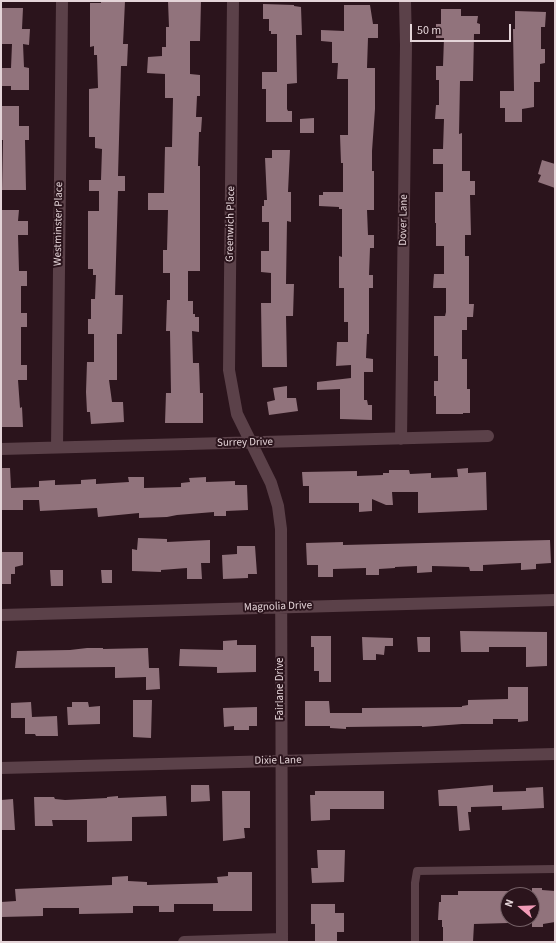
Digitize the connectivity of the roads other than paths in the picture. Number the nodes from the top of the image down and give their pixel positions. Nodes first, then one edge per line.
1 (62, 1) edge
2 (233, 1) edge
3 (406, 1) edge
4 (488, 436) dead end
5 (401, 439) junction
6 (251, 443) junction
7 (57, 448) junction
8 (1, 449) edge
9 (555, 600) edge
10 (281, 607) junction
11 (1, 615) edge
12 (555, 754) edge
13 (281, 761) junction
14 (1, 768) edge
15 (555, 869) edge
16 (282, 941) edge
17 (184, 942) edge
18 (415, 942) edge

1 - 7 street, Westminster Place
2 - 6 street, Greenwich Place
3 - 5 street, Dover Lane
4 - 5 street, Surrey Drive
5 - 6 street, Surrey Drive
6 - 7 street, Surrey Drive
6 - 10 street, Fairlane Drive
7 - 8 street, Surrey Drive
9 - 10 street, Magnolia Drive
10 - 11 street, Magnolia Drive
10 - 13 street, Fairlane Drive
12 - 13 street, Dixie Lane
13 - 14 street, Dixie Lane
13 - 16 street, Fairlane Drive
15 - 18 lane
16 - 17 street

